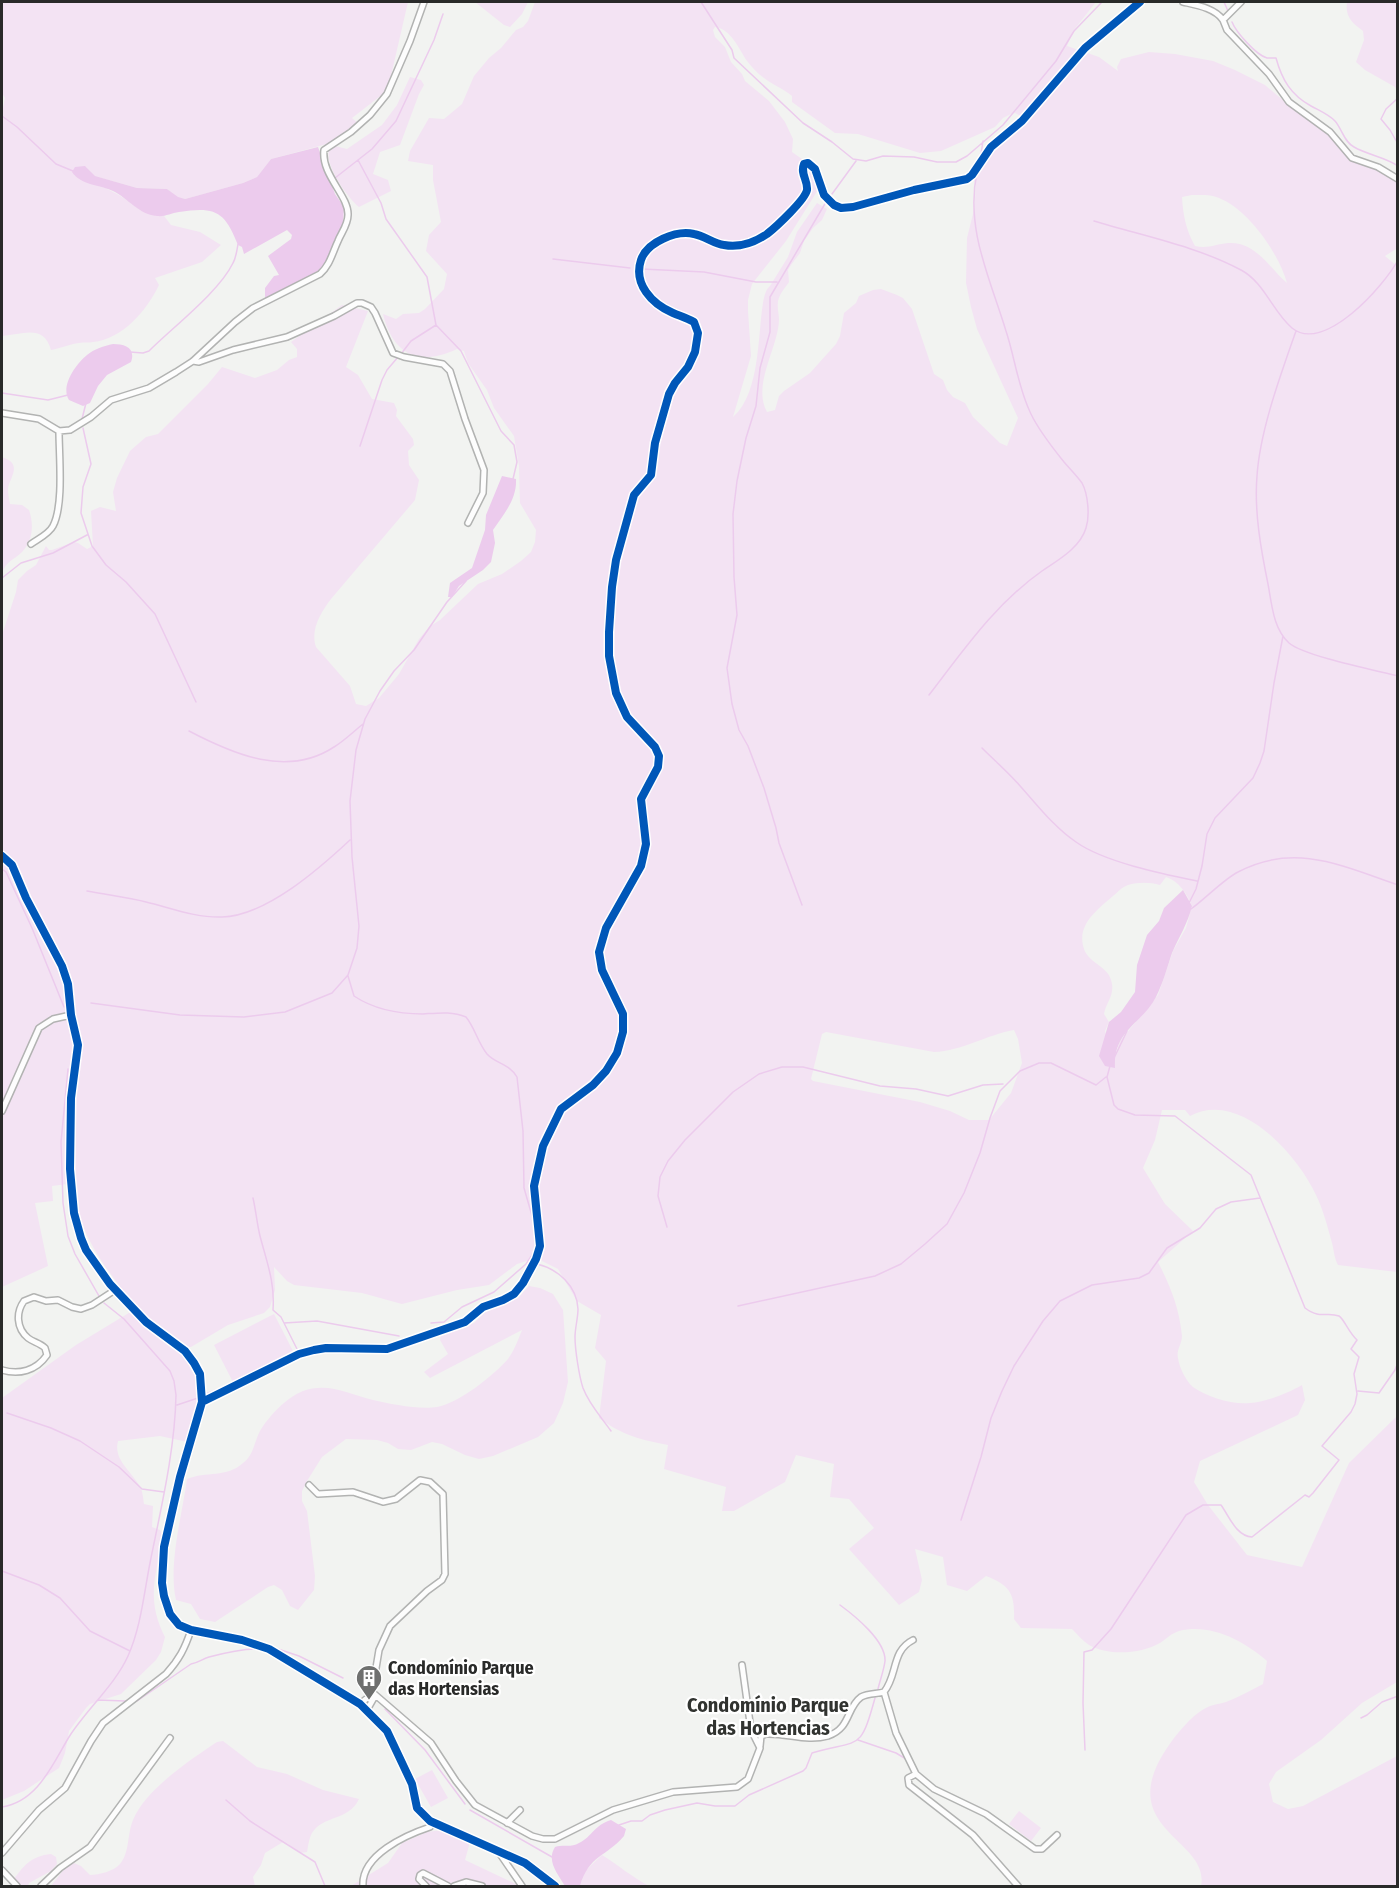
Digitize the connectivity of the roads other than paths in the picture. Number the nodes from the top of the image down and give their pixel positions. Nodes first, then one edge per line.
1 (423, 2) edge
2 (1140, 2) edge
3 (1183, 2) edge
4 (1241, 2) edge
5 (1223, 20) junction
6 (1398, 180) edge
7 (193, 361) junction
8 (2, 413) edge
9 (58, 431) junction
10 (468, 523) dead end
11 (31, 544) dead end
12 (2, 856) edge
13 (71, 1015) junction
14 (2, 1111) edge
15 (115, 1290) junction
16 (2, 1370) edge
17 (202, 1402) junction
18 (309, 1485) dead end
19 (191, 1630) junction
20 (913, 1640) dead end
21 (742, 1665) dead end
22 (884, 1692) junction
23 (375, 1696) junction
24 (360, 1704) junction
25 (367, 1710) junction
26 (170, 1738) dead end
27 (760, 1748) junction
28 (916, 1774) junction
29 (520, 1810) dead end
30 (433, 1823) junction
31 (507, 1823) junction
32 (1057, 1835) dead end
33 (498, 1851) junction
34 (2, 1853) edge
35 (2, 1870) edge
36 (518, 1880) junction
37 (17, 1887) edge
38 (41, 1887) edge
39 (363, 1887) edge
40 (426, 1887) edge
41 (448, 1887) edge
42 (454, 1887) edge
43 (482, 1887) edge
44 (522, 1887) edge
45 (529, 1887) edge
46 (555, 1887) edge
47 (1018, 1887) edge

1 - 7 street
2 - 17 street
3 - 5 street
4 - 5 street
5 - 6 street
7 - 9 street
7 - 10 street
8 - 9 street
9 - 11 street
12 - 13 street
13 - 14 street
13 - 15 street
15 - 16 street
15 - 17 street
17 - 19 street
18 - 23 street
19 - 24 street
19 - 34 street
20 - 22 street
21 - 27 street
22 - 27 street
22 - 28 street
23 - 24 street
23 - 25 street
23 - 31 street
24 - 25 street
25 - 30 street
26 - 38 street
27 - 31 street
28 - 32 street
28 - 47 street
29 - 31 street
30 - 33 street
30 - 39 street
33 - 36 street
33 - 46 street
35 - 37 street
36 - 44 street
36 - 45 street
40 - 41 street
42 - 43 street

